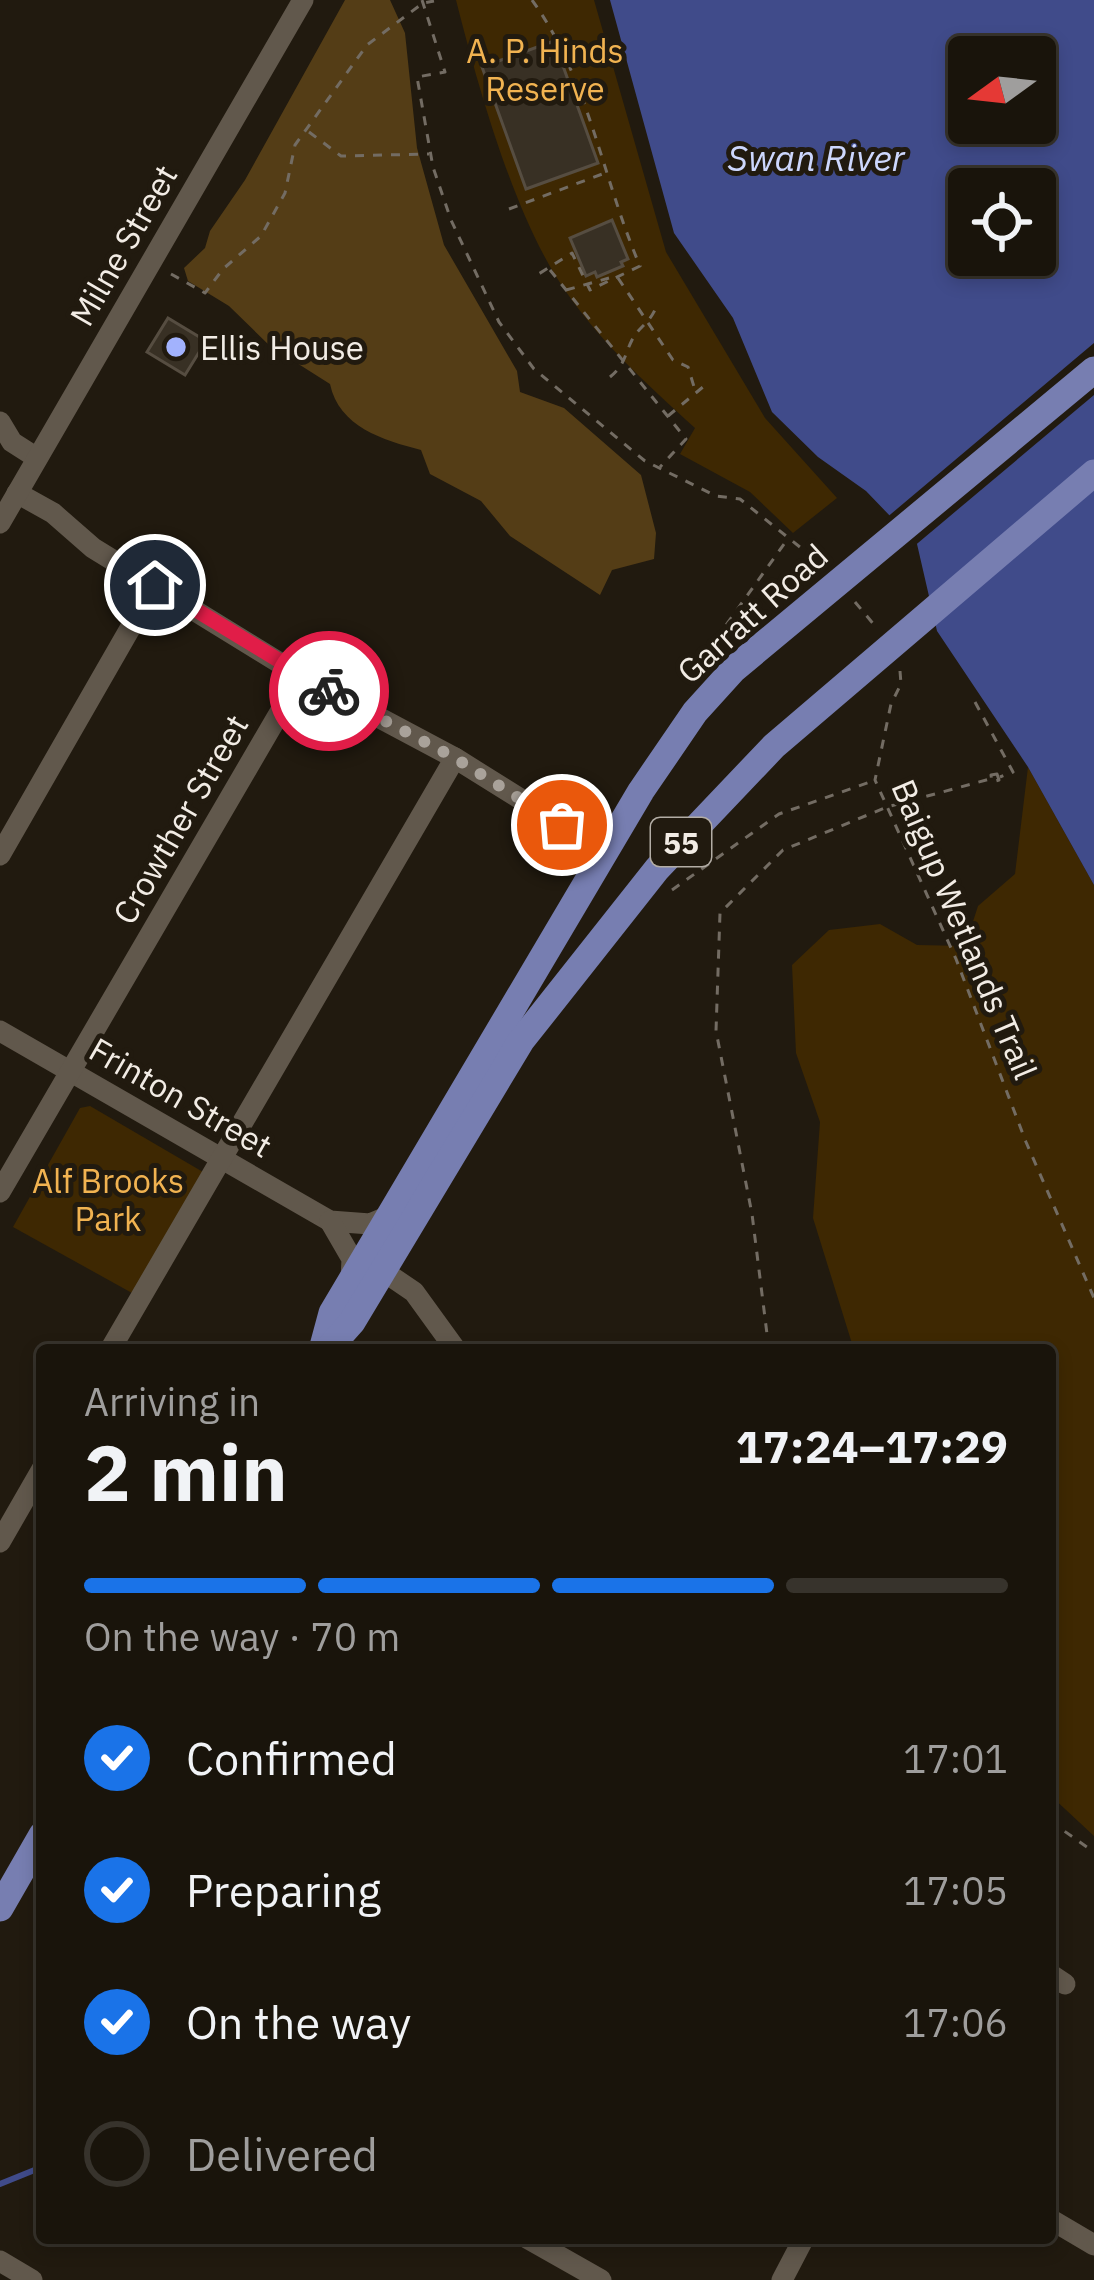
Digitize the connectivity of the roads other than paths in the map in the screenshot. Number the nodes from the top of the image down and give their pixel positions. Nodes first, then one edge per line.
1 (303, 0) edge
2 (1094, 370) edge
3 (0, 422) edge
4 (38, 458) junction
5 (1094, 473) edge
6 (17, 493) junction
7 (0, 523) edge
8 (155, 585) junction
9 (301, 676) junction
10 (455, 758) junction
11 (562, 825) dead end
12 (0, 855) edge
13 (0, 1030) edge
14 (71, 1072) junction
15 (223, 1159) junction
16 (0, 1192) edge
17 (388, 1216) junction
18 (330, 1221) junction
19 (366, 1270) junction
20 (114, 1344) edge
21 (330, 1344) edge
22 (452, 1344) edge
23 (36, 1479) edge
24 (0, 1542) edge
25 (36, 1842) edge
26 (8, 1876) edge
27 (0, 1908) edge
28 (1056, 2223) edge
29 (538, 2244) edge
30 (801, 2244) edge
31 (1094, 2245) edge
32 (0, 2261) edge
33 (783, 2279) edge
34 (32, 2280) edge
35 (601, 2280) edge

1 - 4 street, Milne Street
2 - 17 main road, Garratt Road / 55
3 - 4 street
4 - 6 street, Milne Street
5 - 19 main road, Garratt Road / 55
6 - 7 street, Milne Street
6 - 8 street
8 - 9 street
8 - 12 street
9 - 10 street
9 - 14 street, Crowther Street
10 - 11 street
10 - 15 street
13 - 14 street, Frinton Street
14 - 15 street, Frinton Street
14 - 16 street, Crowther Street
15 - 18 street, Frinton Street
15 - 20 street
17 - 18 street
17 - 19 main road, Garratt Road / 55
18 - 19 street
19 - 21 main road, Garratt Road / 55
19 - 22 street
23 - 24 street
25 - 26 main road
26 - 27 main road
28 - 31 street
29 - 35 street
30 - 33 street
32 - 34 street

